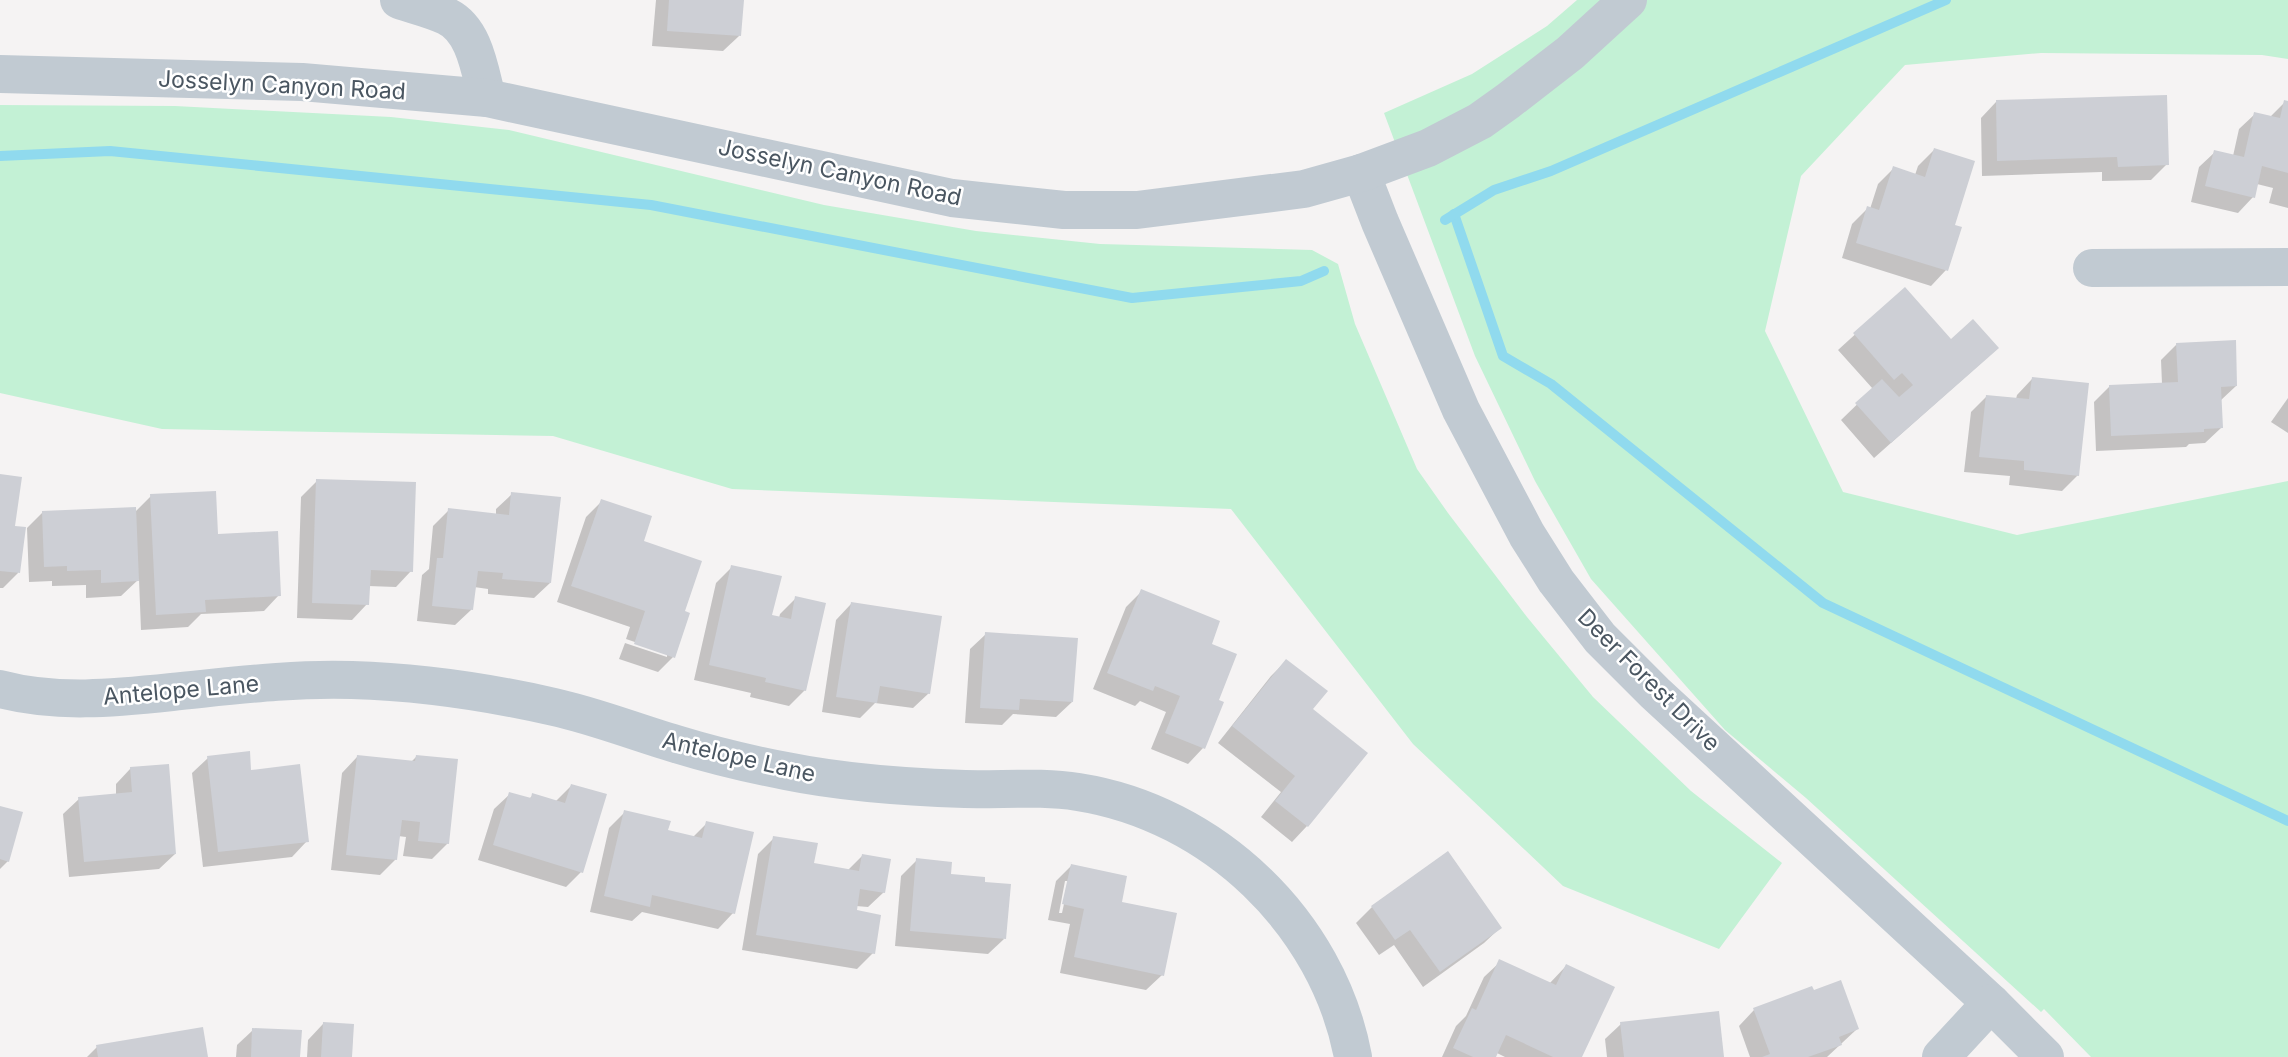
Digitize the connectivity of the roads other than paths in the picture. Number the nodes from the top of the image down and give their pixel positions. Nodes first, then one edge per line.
1 (398, 0) edge
2 (1628, 0) edge
3 (0, 74) edge
4 (487, 98) junction
5 (1361, 173) junction
6 (2288, 267) edge
7 (2092, 268) dead end
8 (0, 689) edge
9 (1991, 1003) junction
10 (1353, 1057) edge
11 (1941, 1057) edge
12 (2045, 1057) edge

1 - 4 street
2 - 5 street, Josselyn Canyon Road
3 - 4 street, Josselyn Canyon Road
4 - 5 street, Josselyn Canyon Road
5 - 9 street, Deer Forest Drive
6 - 7 street
8 - 10 street, Antelope Lane
9 - 11 street
9 - 12 street, Deer Forest Drive

